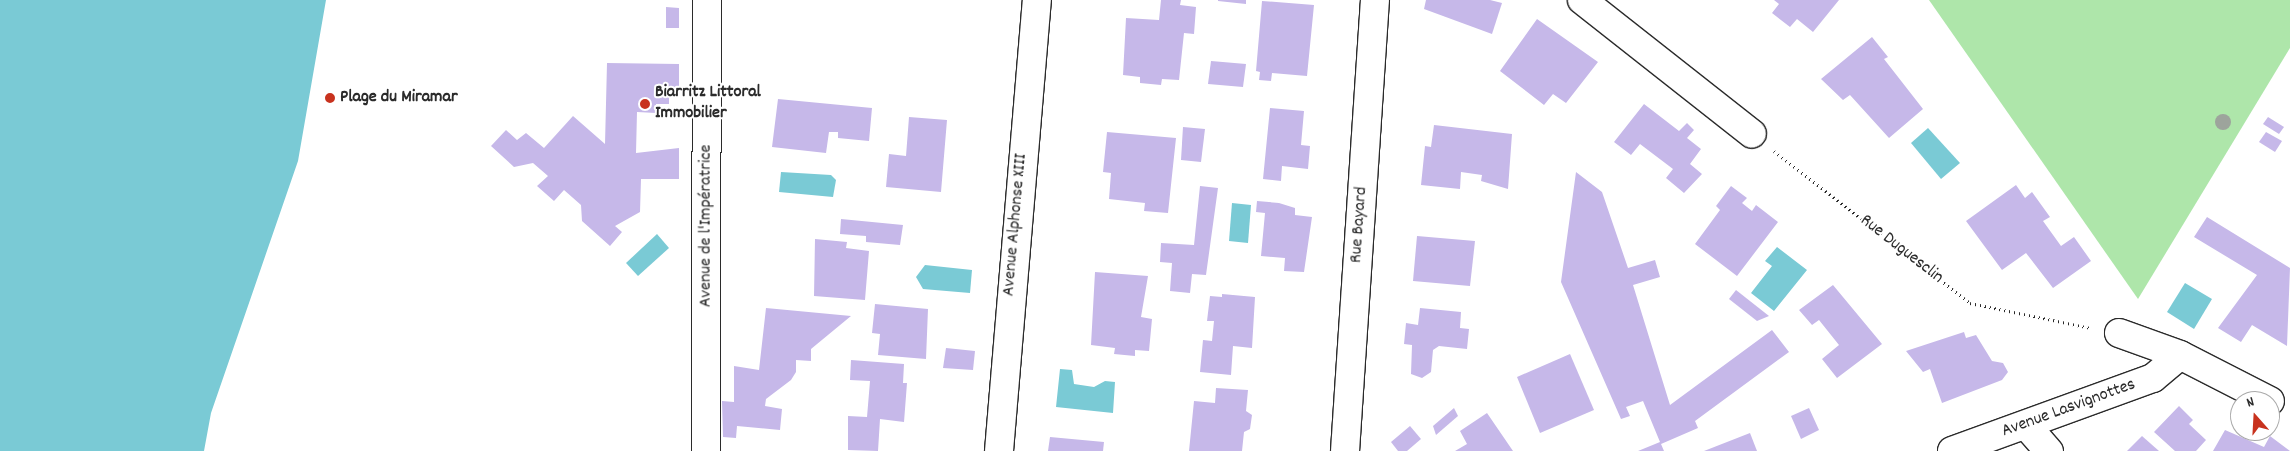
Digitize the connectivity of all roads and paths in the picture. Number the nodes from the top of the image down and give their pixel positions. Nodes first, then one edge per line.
1 (707, 0) edge
2 (1037, 0) edge
3 (1375, 0) edge
4 (1582, 0) edge
5 (1752, 134) joint
6 (2119, 333) joint
7 (2180, 355) junction
8 (2250, 391) edge
9 (2026, 425) junction
10 (706, 451) edge
11 (999, 451) edge
12 (1345, 451) edge
13 (1952, 451) edge
14 (2049, 451) edge

1 - 10 street, Avenue de l'Impératrice
2 - 11 street, Avenue Alphonse XIII
3 - 12 street, Rue Bayard
4 - 5 street
5 - 6 path, Rue Duguesclin
6 - 7 street
7 - 8 street
7 - 9 street, Avenue Lasvignottes
9 - 13 street, Avenue Lasvignottes
9 - 14 street

